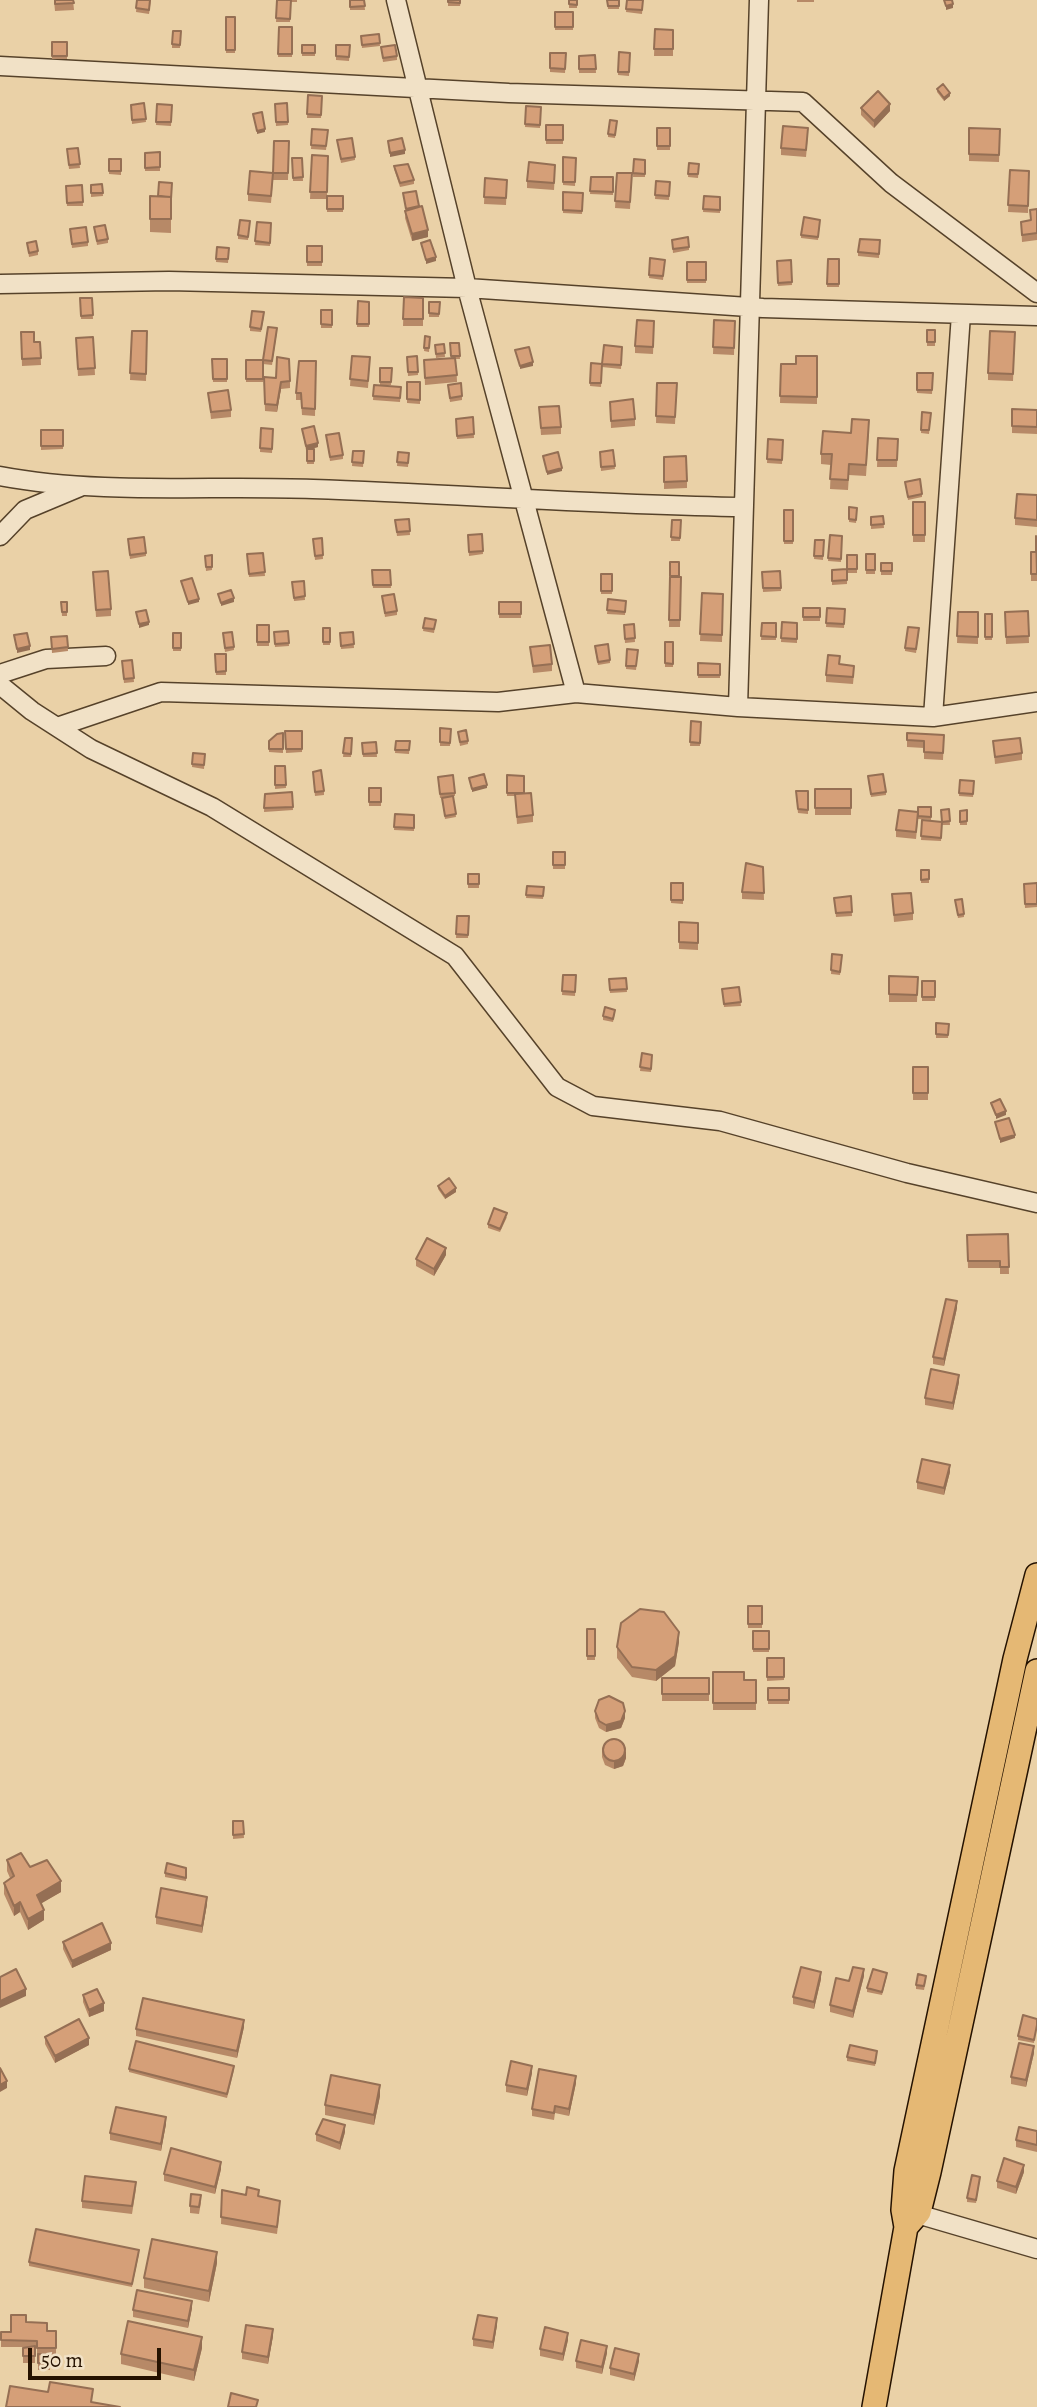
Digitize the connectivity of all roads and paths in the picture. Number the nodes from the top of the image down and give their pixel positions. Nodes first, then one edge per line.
1 (397, 0) edge
2 (760, 0) edge
3 (0, 66) edge
4 (418, 87) junction
5 (757, 100) junction
6 (0, 285) edge
7 (467, 288) junction
8 (1037, 293) edge
9 (750, 307) junction
10 (961, 314) junction
11 (1037, 316) edge
12 (0, 476) edge
13 (80, 487) junction
14 (526, 500) junction
15 (744, 507) junction
16 (0, 536) edge
17 (106, 656) dead end
18 (0, 674) edge
19 (0, 685) edge
20 (576, 693) junction
21 (1037, 702) edge
22 (738, 707) junction
23 (933, 718) junction
24 (57, 727) junction
25 (1037, 1203) edge
26 (1037, 1575) edge
27 (1037, 1671) edge
28 (909, 2217) junction
29 (1037, 2249) edge
30 (874, 2407) edge

1 - 4 street
2 - 5 street
3 - 4 street
4 - 5 street
4 - 7 street
5 - 8 street
5 - 9 street
6 - 7 street
7 - 9 street
7 - 14 street
9 - 10 street
9 - 15 street
10 - 11 street
10 - 23 street
12 - 13 street
13 - 14 street
13 - 16 street
14 - 15 street
14 - 20 street
15 - 22 street
17 - 18 street
19 - 24 street
20 - 22 street
20 - 24 street
21 - 23 street
22 - 23 street
24 - 25 street
26 - 28 main road
27 - 28 main road
28 - 29 street
28 - 30 main road

